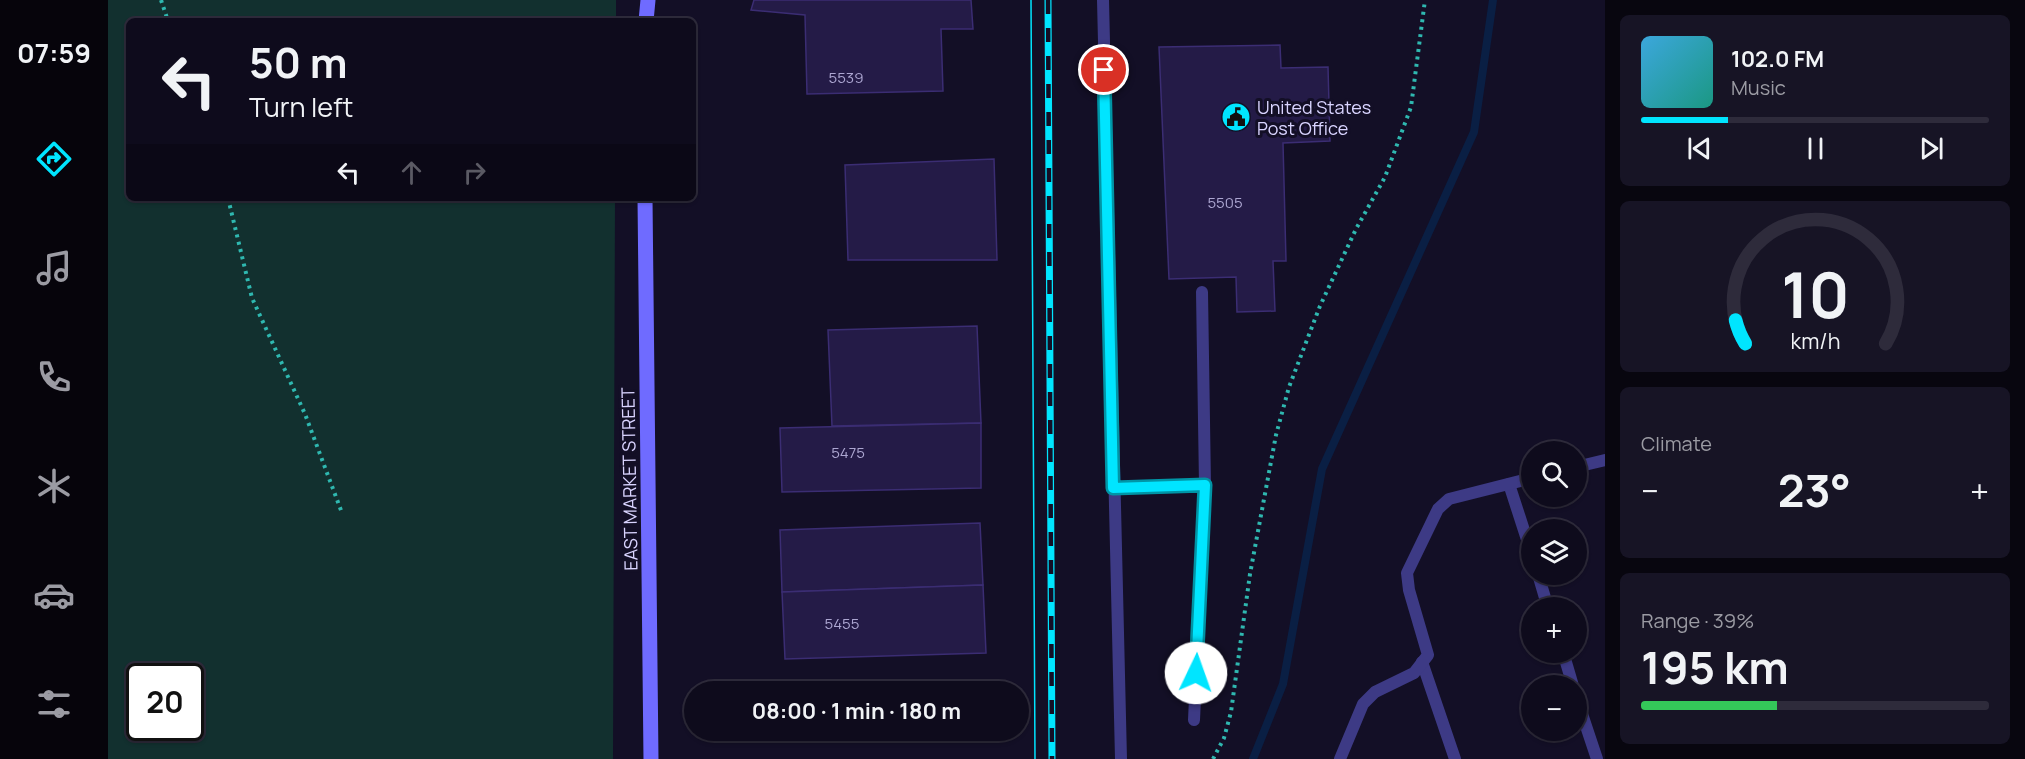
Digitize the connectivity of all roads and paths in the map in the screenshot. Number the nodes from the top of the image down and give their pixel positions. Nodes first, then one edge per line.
1 (161, 0) edge
2 (648, 0) edge
3 (1103, 0) edge
4 (1425, 0) edge
5 (167, 18) edge
6 (646, 18) edge
7 (229, 201) edge
8 (645, 201) edge
9 (1202, 292) dead end
10 (1605, 459) edge
11 (1587, 464) edge
12 (1521, 481) edge
13 (1509, 484) junction
14 (1205, 485) junction
15 (1113, 488) junction
16 (342, 513) dead end
17 (1521, 521) edge
18 (1422, 662) junction
19 (1194, 720) dead end
20 (1587, 731) edge
21 (651, 759) edge
22 (1121, 759) edge
23 (1213, 759) edge
24 (1340, 759) edge
25 (1455, 759) edge
26 (1596, 759) edge

1 - 5 path
2 - 6 main road
3 - 15 lane
4 - 23 path
7 - 16 path
8 - 21 main road, EAST MARKET STREET
9 - 14 lane
10 - 11 lane
12 - 13 lane
13 - 17 lane
13 - 18 lane
14 - 15 lane
14 - 19 lane
15 - 22 lane
18 - 24 lane
18 - 25 lane
20 - 26 lane

